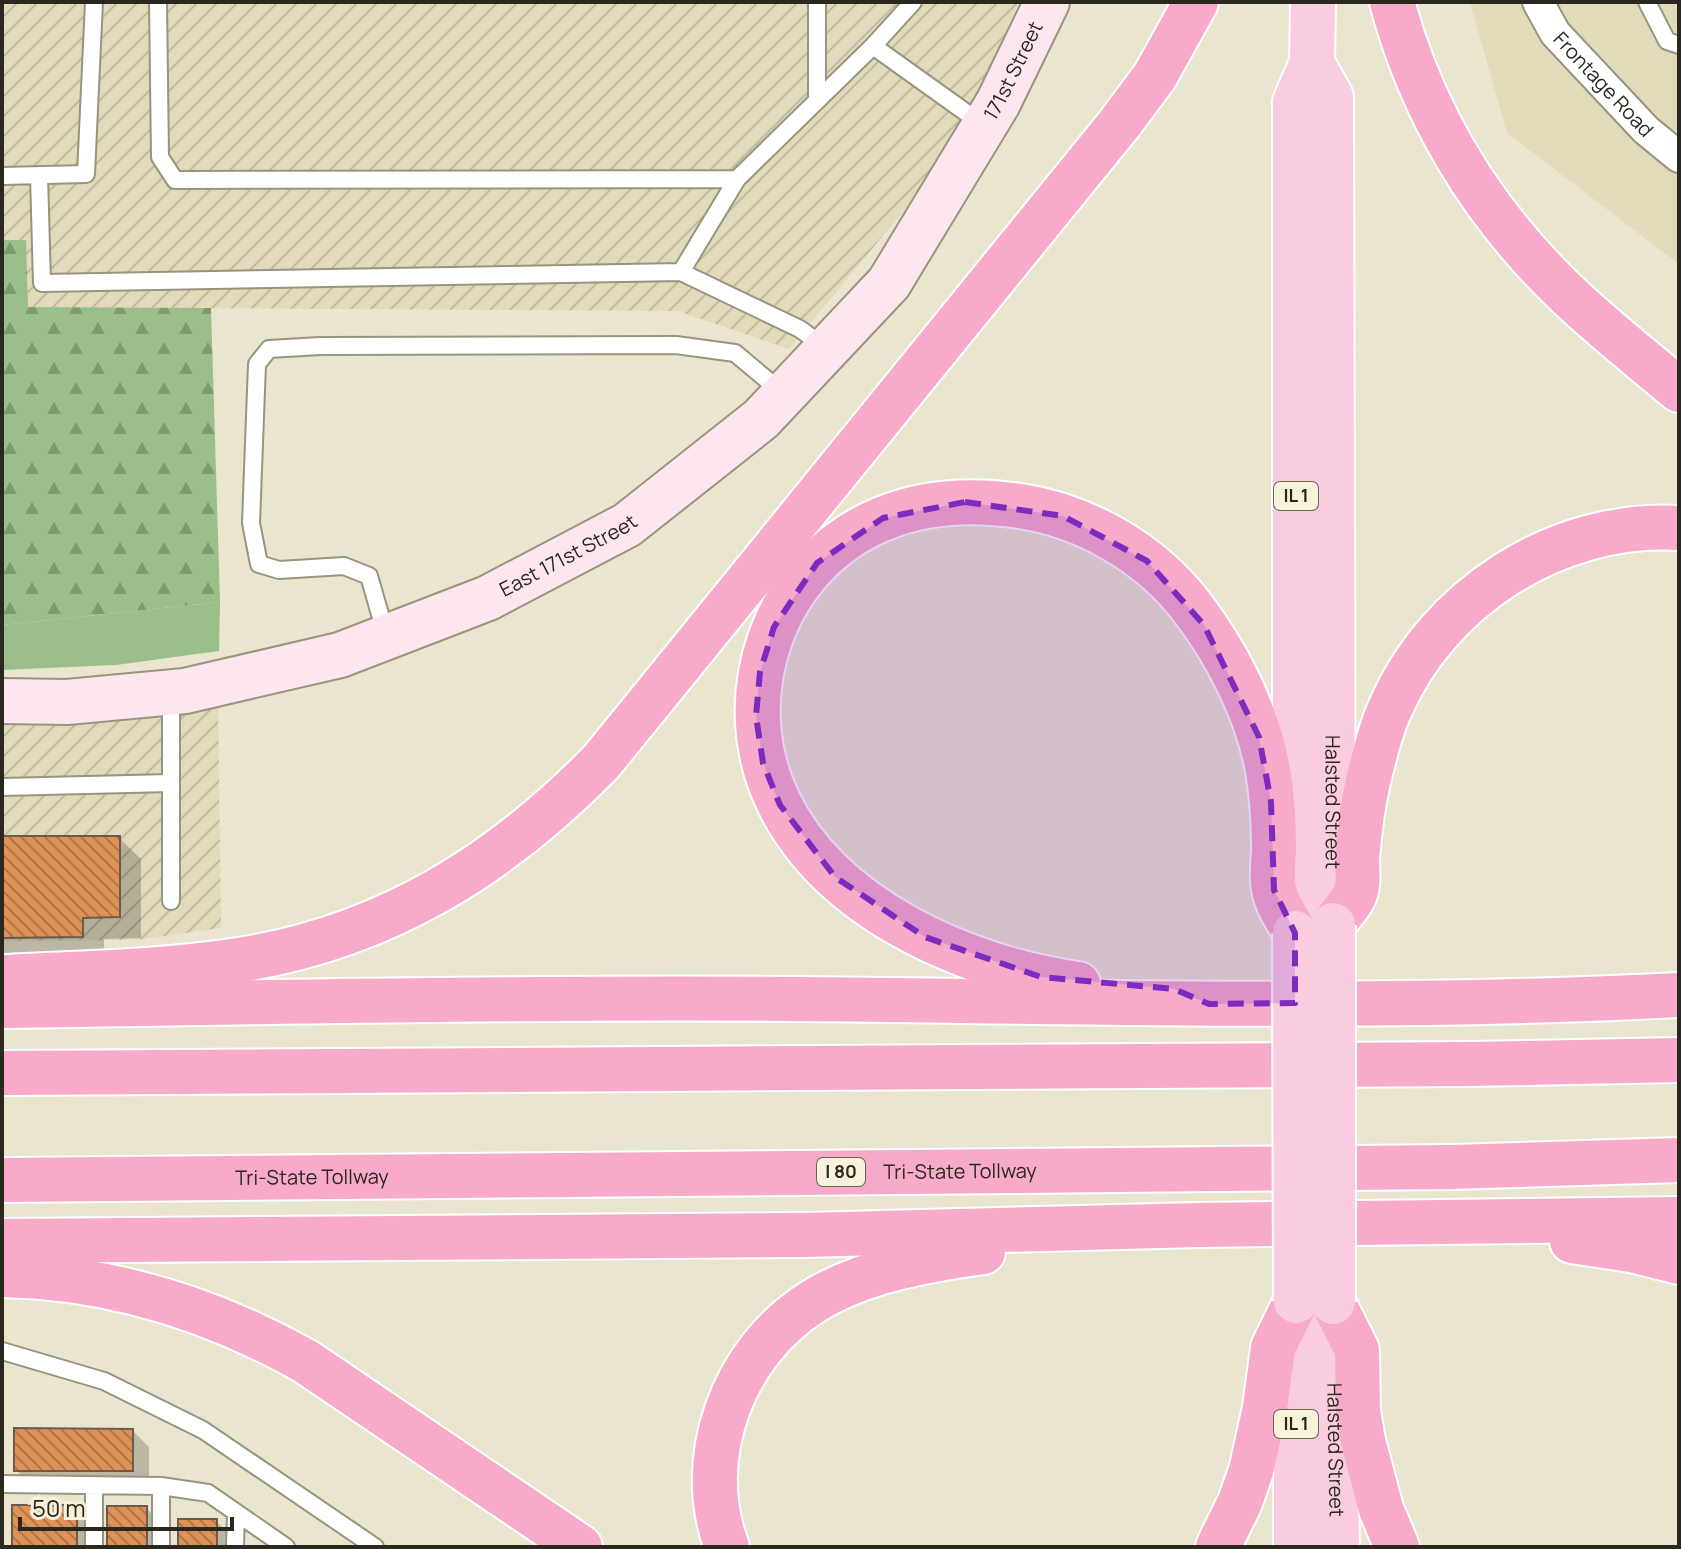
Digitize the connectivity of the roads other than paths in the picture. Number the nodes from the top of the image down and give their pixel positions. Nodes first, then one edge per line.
1 (94, 2) edge
2 (158, 2) edge
3 (817, 2) edge
4 (1047, 2) edge
5 (1196, 2) edge
6 (1313, 2) edge
7 (1392, 2) edge
8 (1538, 2) edge
9 (1647, 2) edge
10 (908, 5) edge
11 (1679, 45) edge
12 (873, 46) junction
13 (817, 100) junction
14 (981, 132) junction
15 (1679, 157) edge
16 (39, 175) junction
17 (2, 176) edge
18 (737, 179) junction
19 (681, 272) junction
20 (828, 348) junction
21 (1679, 390) edge
22 (784, 394) junction
23 (1679, 528) edge
24 (387, 637) junction
25 (171, 693) junction
26 (2, 701) edge
27 (171, 783) junction
28 (2, 787) edge
29 (171, 901) dead end
30 (1314, 929) junction
31 (1679, 970) edge
32 (2, 977) edge
33 (1679, 995) edge
34 (1512, 1002) junction
35 (1209, 1004) junction
36 (2, 1006) edge
37 (1679, 1060) edge
38 (2, 1073) edge
39 (1679, 1160) edge
40 (2, 1180) edge
41 (1679, 1219) edge
42 (1416, 1222) junction
43 (1199, 1225) junction
44 (2, 1241) edge
45 (1679, 1262) edge
46 (2, 1275) edge
47 (1315, 1302) junction
48 (2, 1353) edge
49 (2, 1484) edge
50 (94, 1486) junction
51 (161, 1486) junction
52 (236, 1513) junction
53 (94, 1547) edge
54 (161, 1547) edge
55 (235, 1547) edge
56 (286, 1547) edge
57 (375, 1547) edge
58 (580, 1547) edge
59 (727, 1547) edge
60 (1218, 1547) edge
61 (1296, 1547) edge
62 (1337, 1547) edge
63 (1397, 1547) edge

1 - 16 lane
2 - 18 lane
3 - 13 lane
4 - 14 street, 171st Street
5 - 32 highway
6 - 30 main road, Halsted Street / IL 1
7 - 21 highway
8 - 15 street, Frontage Road
9 - 11 lane
10 - 12 lane
12 - 13 lane
12 - 14 lane
13 - 18 lane
14 - 20 street, East 171st Street
16 - 17 lane
16 - 19 lane
18 - 19 lane
19 - 20 lane
20 - 22 street, East 171st Street
22 - 24 street, East 171st Street
22 - 24 lane
23 - 30 highway
24 - 25 street, East 171st Street
25 - 26 street, East 171st Street
25 - 27 lane
27 - 28 lane
27 - 29 lane
30 - 35 highway
30 - 47 main road, Halsted Street / IL 1, bridge
31 - 34 highway
33 - 34 highway
34 - 35 highway
35 - 36 highway
37 - 38 highway
39 - 40 highway, Tri-State Tollway / I 80
41 - 42 highway
42 - 43 highway
42 - 45 highway
43 - 44 highway
43 - 59 highway
46 - 58 highway
47 - 60 highway
47 - 61 main road, Halsted Street / IL 1
47 - 62 main road, Halsted Street / IL 1
47 - 63 highway
48 - 57 lane
49 - 50 lane
50 - 51 lane
50 - 53 lane
51 - 52 lane
51 - 54 lane
52 - 55 lane
52 - 56 lane

